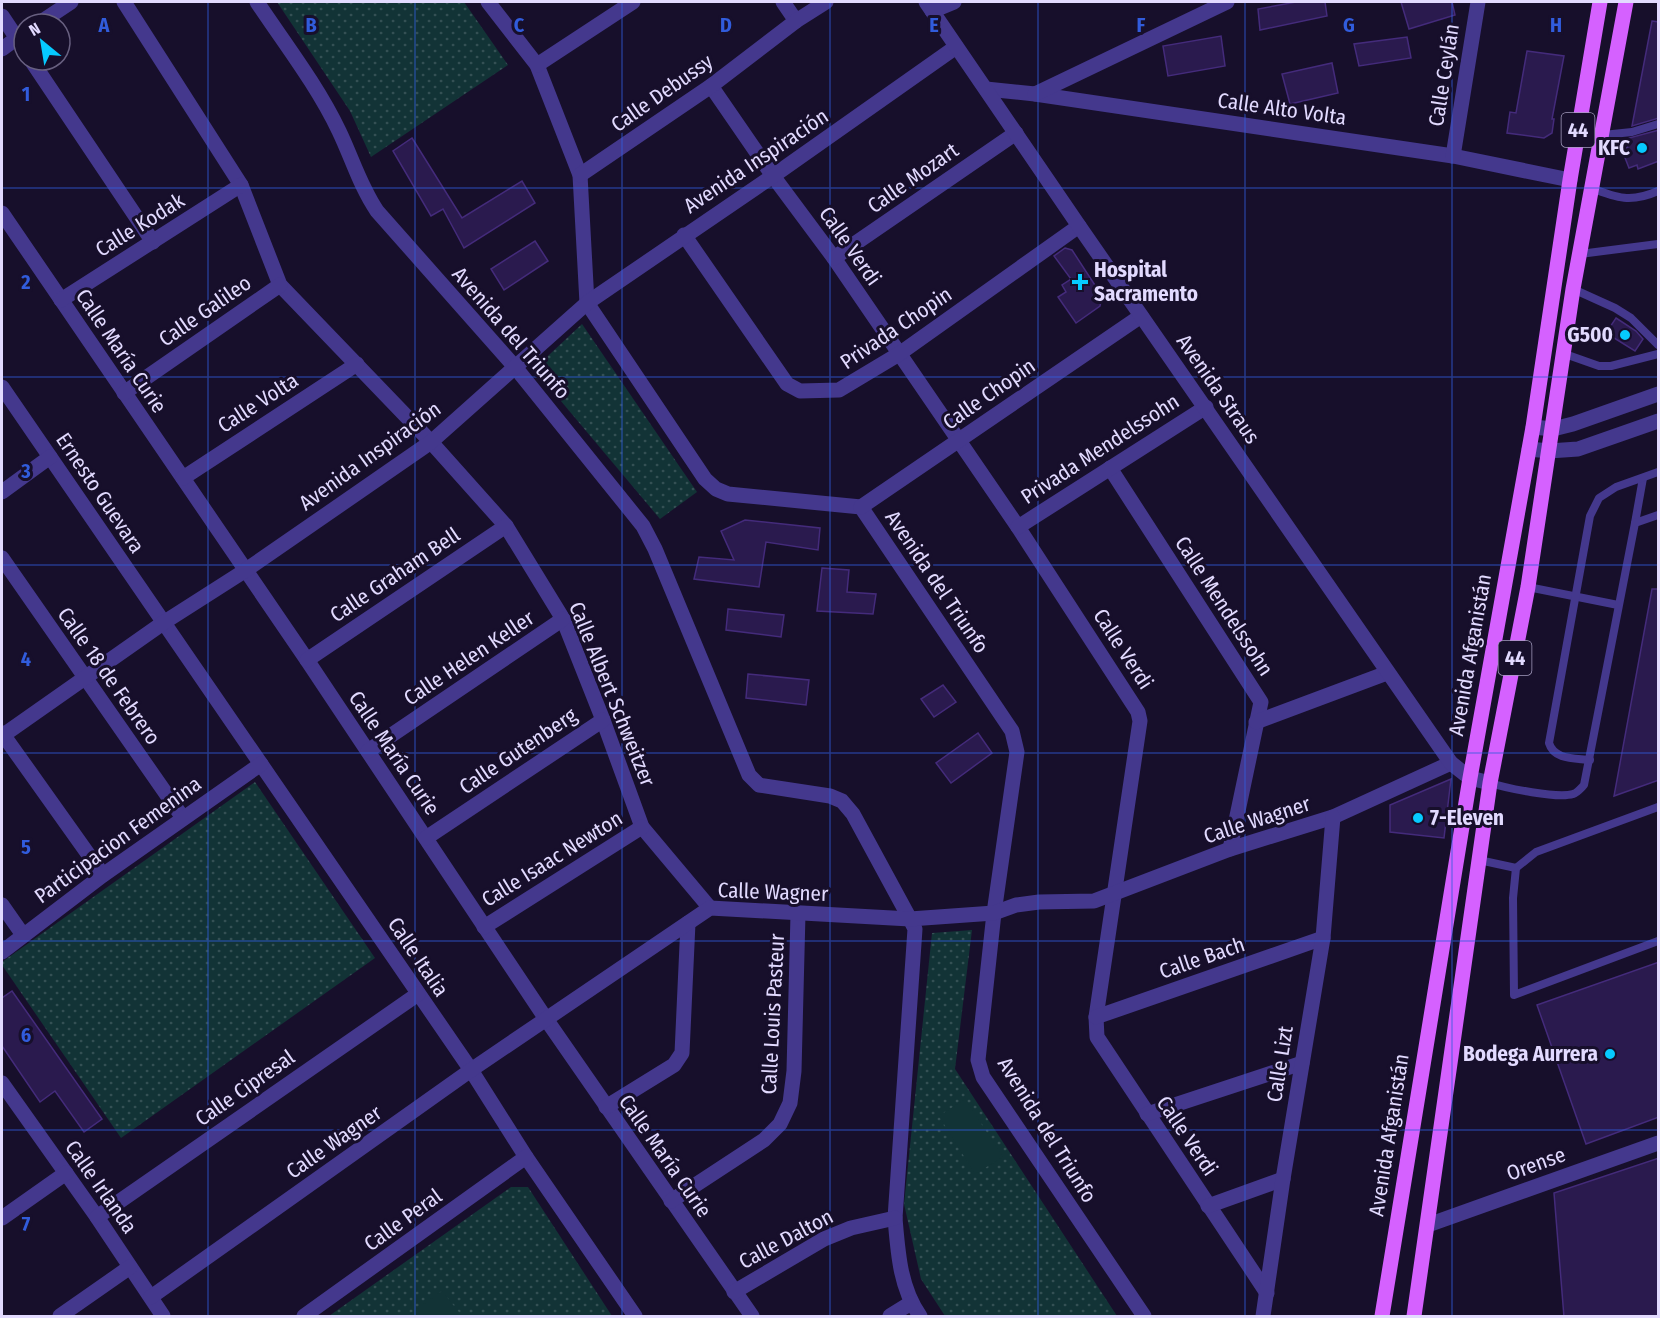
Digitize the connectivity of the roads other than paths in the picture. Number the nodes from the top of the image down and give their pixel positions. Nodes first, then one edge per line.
1 (71, 2) edge
2 (124, 2) edge
3 (257, 2) edge
4 (488, 2) edge
5 (633, 2) edge
6 (783, 2) edge
7 (826, 2) edge
8 (954, 2) edge
9 (1227, 2) edge
10 (1478, 2) edge
11 (1600, 2) edge
12 (1626, 2) edge
13 (929, 6) edge
14 (56, 12) edge
15 (2, 16) edge
16 (796, 21) junction
17 (12, 28) edge
18 (956, 47) junction
19 (537, 65) junction
20 (39, 72) edge
21 (711, 86) junction
22 (986, 89) junction
23 (1035, 94) junction
24 (1659, 124) edge
25 (1016, 133) junction
26 (1603, 135) junction
27 (1453, 156) junction
28 (580, 175) junction
29 (773, 176) junction
30 (1570, 180) junction
31 (242, 185) junction
32 (1591, 188) junction
33 (1659, 191) edge
34 (2, 213) edge
35 (1078, 226) junction
36 (684, 235) junction
37 (153, 242) junction
38 (1659, 244) edge
39 (1580, 254) junction
40 (834, 258) junction
41 (280, 285) junction
42 (1573, 289) junction
43 (61, 300) junction
44 (587, 303) junction
45 (1141, 315) junction
46 (1659, 345) edge
47 (899, 354) junction
48 (1564, 354) junction
49 (1659, 354) edge
50 (357, 364) junction
51 (515, 367) junction
52 (2, 387) edge
53 (124, 393) junction
54 (1659, 394) edge
55 (1206, 407) junction
56 (1659, 421) edge
57 (1533, 427) junction
58 (1553, 429) junction
59 (431, 442) junction
60 (958, 442) junction
61 (1529, 449) junction
62 (1550, 451) junction
63 (51, 457) junction
64 (1110, 468) junction
65 (1659, 472) edge
66 (183, 478) junction
67 (1643, 478) junction
68 (2, 492) edge
69 (861, 507) junction
70 (1659, 515) edge
71 (1635, 523) junction
72 (506, 526) junction
73 (1018, 528) junction
74 (2, 558) edge
75 (246, 570) junction
76 (1528, 587) junction
77 (1576, 597) junction
78 (1618, 605) junction
79 (563, 619) junction
80 (163, 623) junction
81 (307, 660) junction
82 (1387, 673) junction
83 (84, 678) junction
84 (603, 720) junction
85 (1256, 722) junction
86 (2, 735) edge
87 (368, 751) junction
88 (1590, 760) junction
89 (1451, 763) junction
90 (261, 764) junction
91 (1470, 778) junction
92 (1490, 783) junction
93 (1659, 807) edge
94 (1333, 817) junction
95 (183, 818) junction
96 (642, 827) junction
97 (426, 838) junction
98 (1230, 849) junction
99 (1479, 860) junction
100 (1516, 868) junction
101 (103, 875) junction
102 (1114, 893) junction
103 (2, 905) edge
104 (711, 908) junction
105 (994, 913) junction
106 (798, 914) junction
107 (910, 919) junction
108 (688, 923) junction
109 (484, 927) junction
110 (23, 935) junction
111 (1323, 938) junction
112 (1659, 940) edge
113 (2, 952) edge
114 (418, 994) junction
115 (1096, 1017) junction
116 (546, 1019) junction
117 (1302, 1063) junction
118 (471, 1070) junction
119 (2, 1085) edge
120 (606, 1107) junction
121 (1147, 1114) junction
122 (1659, 1143) edge
123 (526, 1157) junction
124 (66, 1173) junction
125 (1283, 1179) junction
126 (671, 1201) junction
127 (1208, 1206) junction
128 (97, 1217) junction
129 (2, 1218) edge
130 (895, 1218) junction
131 (1428, 1226) junction
132 (130, 1267) junction
133 (734, 1292) junction
134 (1267, 1293) junction
135 (151, 1297) junction
136 (911, 1303) junction
137 (60, 1317) edge
138 (163, 1317) edge
139 (304, 1317) edge
140 (635, 1317) edge
141 (752, 1317) edge
142 (890, 1317) edge
143 (920, 1317) edge
144 (1144, 1317) edge
145 (1263, 1317) edge
146 (1382, 1317) edge
147 (1413, 1317) edge

1 - 14 street
2 - 31 street, Calle Albert Schweitzer
3 - 51 street, Avenida del Triunfo
4 - 19 street
5 - 19 street
6 - 16 street
7 - 16 street, Calle Debussy
8 - 13 street
9 - 23 street
10 - 27 street, Calle Ceylán
11 - 30 main road, Avenida Afganistán / 44
12 - 26 main road, Avenida Afganistán / 44
13 - 18 street, Avenida Straus
15 - 17 street
16 - 21 street, Calle Debussy
18 - 22 street, Avenida Straus
18 - 29 street, Avenida Inspiración
19 - 28 street
20 - 37 street
21 - 28 street, Calle Debussy
21 - 29 street, Calle Verdi
22 - 23 street, Calle Alto Volta
22 - 25 street, Avenida Straus
23 - 27 street, Calle Alto Volta
24 - 26 lane
25 - 35 street, Avenida Straus
25 - 40 street, Calle Mozart
26 - 32 main road, Avenida Afganistán / 44
27 - 30 street, Calle Alto Volta
28 - 44 street
29 - 36 street, Avenida Inspiración
29 - 40 street, Calle Verdi
30 - 57 main road, Avenida Afganistán / 44
31 - 37 street, Calle Kodak
31 - 41 street, Calle Albert Schweitzer
32 - 33 lane
32 - 39 main road, Avenida Afganistán / 44
34 - 43 street, Calle María Curie
35 - 45 street, Avenida Straus
35 - 47 street, Privada Chopin
36 - 44 street, Avenida Inspiración
36 - 47 street, Privada Chopin
37 - 43 street, Calle Kodak
38 - 39 lane
39 - 42 main road, Avenida Afganistán / 44
40 - 47 street, Calle Verdi
41 - 50 street, Calle Albert Schweitzer
41 - 53 street, Calle Galileo
42 - 46 lane
42 - 48 main road, Avenida Afganistán / 44
43 - 53 street, Calle María Curie
44 - 51 street, Avenida Inspiración
44 - 69 street, Avenida del Triunfo
45 - 55 street, Avenida Straus
45 - 60 street, Calle Chopin
47 - 60 street, Calle Verdi
48 - 49 lane
48 - 58 main road, Avenida Afganistán / 44
50 - 59 street, Calle Albert Schweitzer
50 - 66 street, Calle Volta
51 - 59 street, Avenida Inspiración
51 - 107 street, Avenida del Triunfo
52 - 63 street, Ernesto Guevara
53 - 66 street, Calle María Curie
54 - 58 street
55 - 64 street, Privada Mendelssohn
55 - 82 street, Avenida Straus
56 - 62 street
57 - 58 street
57 - 61 main road, Avenida Afganistán / 44
58 - 62 main road, Avenida Afganistán / 44
59 - 72 street, Calle Albert Schweitzer
59 - 75 street, Avenida Inspiración
60 - 69 street, Calle Chopin
60 - 73 street, Calle Verdi
61 - 62 street
61 - 91 main road, Avenida Afganistán / 44
62 - 76 main road, Avenida Afganistán / 44
63 - 68 street
63 - 80 street, Ernesto Guevara
64 - 73 street, Privada Mendelssohn
64 - 85 street, Calle Mendelssohn
65 - 67 lane
66 - 75 street, Calle María Curie
67 - 71 lane
67 - 77 lane
69 - 105 street, Avenida del Triunfo
70 - 71 lane
71 - 78 lane
72 - 79 street, Calle Albert Schweitzer
72 - 81 street, Calle Graham Bell
73 - 102 street, Calle Verdi
74 - 83 street, Calle 18 de Febrero
75 - 80 street, Avenida Inspiración
75 - 81 street, Calle María Curie
76 - 77 lane
76 - 92 main road, Avenida Afganistán / 44
77 - 78 lane
77 - 88 lane
78 - 88 lane
79 - 84 street, Calle Albert Schweitzer
79 - 87 street, Calle Helen Keller
80 - 83 street, Avenida Inspiración
80 - 90 street, Calle Italia
81 - 87 street, Calle María Curie
82 - 85 street
82 - 89 street, Avenida Straus
83 - 86 street, Avenida Inspiración
83 - 95 street, Calle 18 de Febrero
84 - 96 street, Calle Albert Schweitzer
84 - 97 street, Calle Gutenberg
85 - 98 street, Calle Mendelssohn
86 - 101 street
87 - 97 street, Calle María Curie
88 - 92 lane
89 - 91 street, Avenida Straus
89 - 94 street, Calle Wagner
90 - 95 street, Participacion Femenina
90 - 114 street, Calle Italia
91 - 92 street, Avenida Straus
91 - 146 main road, Avenida Afganistán / 44
92 - 99 main road, Avenida Afganistán / 44
93 - 100 lane
94 - 98 street, Calle Wagner
94 - 111 street, Calle Lizt
95 - 101 street, Participacion Femenina
96 - 104 street, Calle Albert Schweitzer
96 - 109 street, Calle Isaac Newton
97 - 109 street, Calle María Curie
98 - 102 street, Calle Wagner
99 - 100 lane
99 - 131 main road, Avenida Afganistán / 44
100 - 112 lane
101 - 110 street, Participacion Femenina
102 - 105 street, Calle Wagner
102 - 115 street, Calle Verdi
103 - 110 street
104 - 106 street, Calle Wagner
104 - 108 street, Calle Wagner
105 - 107 street, Calle Wagner
105 - 144 street, Avenida del Triunfo
106 - 107 street, Calle Wagner
106 - 126 street, Calle Louis Pasteur
107 - 130 street, Avenida del Triunfo
108 - 116 street, Calle Wagner
108 - 120 street
109 - 116 street, Calle María Curie
110 - 113 street, Participacion Femenina
111 - 115 street, Calle Bach
111 - 117 street, Calle Lizt
114 - 118 street, Calle Italia
114 - 128 street, Calle Cipresal
115 - 121 street, Calle Verdi
116 - 118 street, Calle Wagner
116 - 120 street, Calle María Curie
117 - 121 street
117 - 125 street, Calle Lizt
118 - 123 street, Calle Italia
118 - 135 street, Calle Wagner
119 - 124 street, Calle Irlanda
120 - 126 street, Calle María Curie
121 - 127 street, Calle Verdi
122 - 131 street, Orense
123 - 139 street, Calle Peral
123 - 140 street, Calle Italia
124 - 128 street, Calle Irlanda
124 - 129 street
125 - 127 street
125 - 134 street, Calle Lizt
126 - 133 street, Calle María Curie
127 - 134 street, Calle Verdi
128 - 132 street, Calle Irlanda
130 - 133 street, Calle Dalton
130 - 136 street, Avenida del Triunfo
131 - 147 main road, Avenida Afganistán / 44
132 - 135 street, Calle Irlanda
132 - 137 street
133 - 141 street, Calle María Curie
134 - 145 street, Calle Lizt
135 - 138 street, Calle Irlanda
136 - 142 street
136 - 143 street, Avenida del Triunfo

